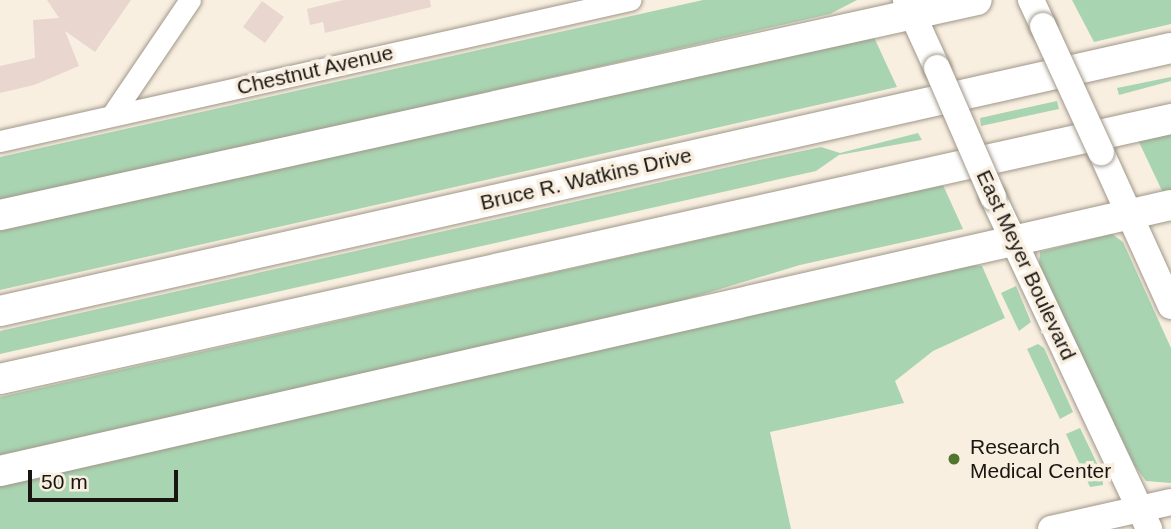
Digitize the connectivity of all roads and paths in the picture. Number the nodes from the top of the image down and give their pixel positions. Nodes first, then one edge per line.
1 (190, 0) edge
2 (630, 0) edge
3 (977, 0) edge
4 (1031, 0) edge
5 (909, 7) edge
6 (1171, 48) edge
7 (111, 116) junction
8 (1171, 119) edge
9 (0, 141) edge
10 (1171, 205) edge
11 (0, 215) edge
12 (1128, 215) junction
13 (1012, 238) junction
14 (1171, 306) edge
15 (0, 310) edge
16 (0, 379) edge
17 (0, 471) edge
18 (1171, 502) edge
19 (1145, 519) edge
20 (1051, 529) edge

1 - 7 street
2 - 7 street, Chestnut Avenue
3 - 5 highway
4 - 12 main road, bridge
5 - 11 highway
5 - 13 main road, East Meyer Boulevard, bridge
6 - 15 highway, Bruce R. Watkins Drive
7 - 9 street, Chestnut Avenue
8 - 16 highway
10 - 12 highway
12 - 13 highway
12 - 14 main road
13 - 17 highway
13 - 19 main road, East Meyer Boulevard
18 - 19 main road
19 - 20 main road

